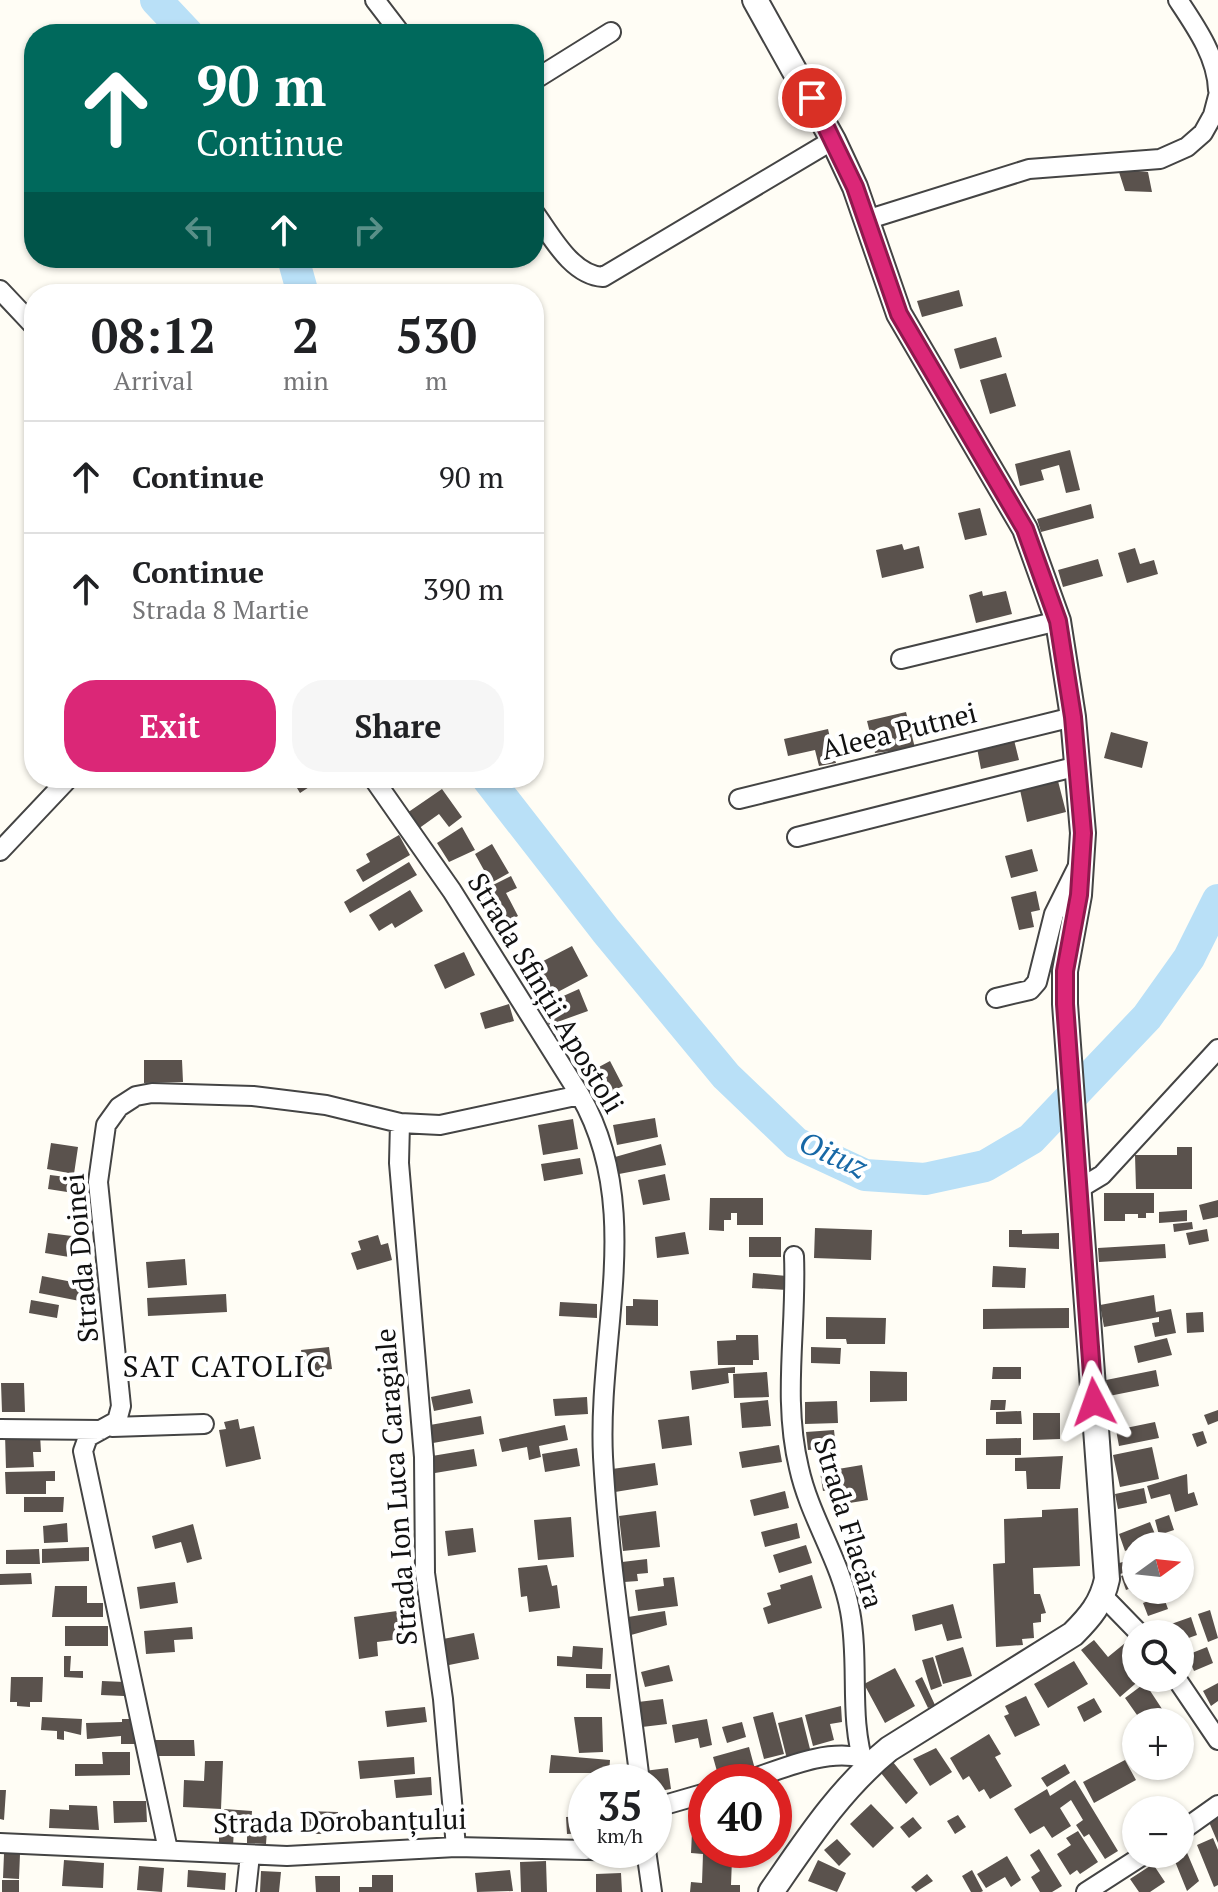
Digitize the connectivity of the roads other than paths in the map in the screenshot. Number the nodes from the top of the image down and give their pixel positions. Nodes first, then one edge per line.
1 (375, 0) edge
2 (755, 0) edge
3 (1178, 0) edge
4 (393, 24) edge
5 (611, 32) dead end
6 (544, 74) edge
7 (1218, 93) edge
8 (833, 140) junction
9 (866, 220) junction
10 (544, 224) edge
11 (0, 290) edge
12 (24, 315) edge
13 (1058, 621) junction
14 (901, 659) dead end
15 (1073, 717) junction
16 (1078, 766) junction
17 (60, 788) edge
18 (380, 788) edge
19 (739, 799) dead end
20 (797, 837) dead end
21 (0, 851) edge
22 (1083, 858) junction
23 (996, 998) dead end
24 (1218, 1049) edge
25 (580, 1095) junction
26 (400, 1123) junction
27 (1077, 1185) junction
28 (794, 1256) dead end
29 (204, 1424) dead end
30 (107, 1428) junction
31 (0, 1429) edge
32 (1103, 1596) junction
33 (1126, 1620) edge
34 (1185, 1692) edge
35 (1218, 1740) edge
36 (864, 1763) junction
37 (638, 1764) edge
38 (792, 1767) edge
39 (1218, 1805) edge
40 (1194, 1822) edge
41 (0, 1843) edge
42 (456, 1847) junction
43 (168, 1850) junction
44 (568, 1850) edge
45 (250, 1855) junction
46 (648, 1868) edge
47 (1123, 1868) edge
48 (246, 1892) edge
49 (652, 1892) edge
50 (771, 1892) edge
51 (1086, 1892) edge

1 - 4 street
2 - 8 street
3 - 7 street
5 - 6 street
7 - 9 street
8 - 9 street
8 - 10 street
9 - 13 street
11 - 12 street
13 - 14 street
13 - 15 street
15 - 16 street
15 - 19 street, Aleea Putnei
16 - 20 street
16 - 22 street
17 - 21 street
18 - 25 street, Strada Sfinții Apostoli
22 - 23 street
22 - 27 street
24 - 27 street
25 - 26 street, Strada Doinei
25 - 37 street, Strada Sfinții Apostoli
26 - 30 street, Strada Doinei
26 - 42 street, Strada Ion Luca Caragiale
27 - 32 street
28 - 36 street, Strada Flacăra
29 - 30 street
30 - 31 street
30 - 43 street, Strada Doinei
32 - 33 street
32 - 36 street
34 - 35 street
36 - 38 street
36 - 50 street
39 - 40 street
41 - 43 street, Strada Dorobanțului
42 - 44 street, Strada Dorobanțului
42 - 45 street, Strada Dorobanțului
43 - 45 street, Strada Dorobanțului
45 - 48 street
46 - 49 street
47 - 51 street

